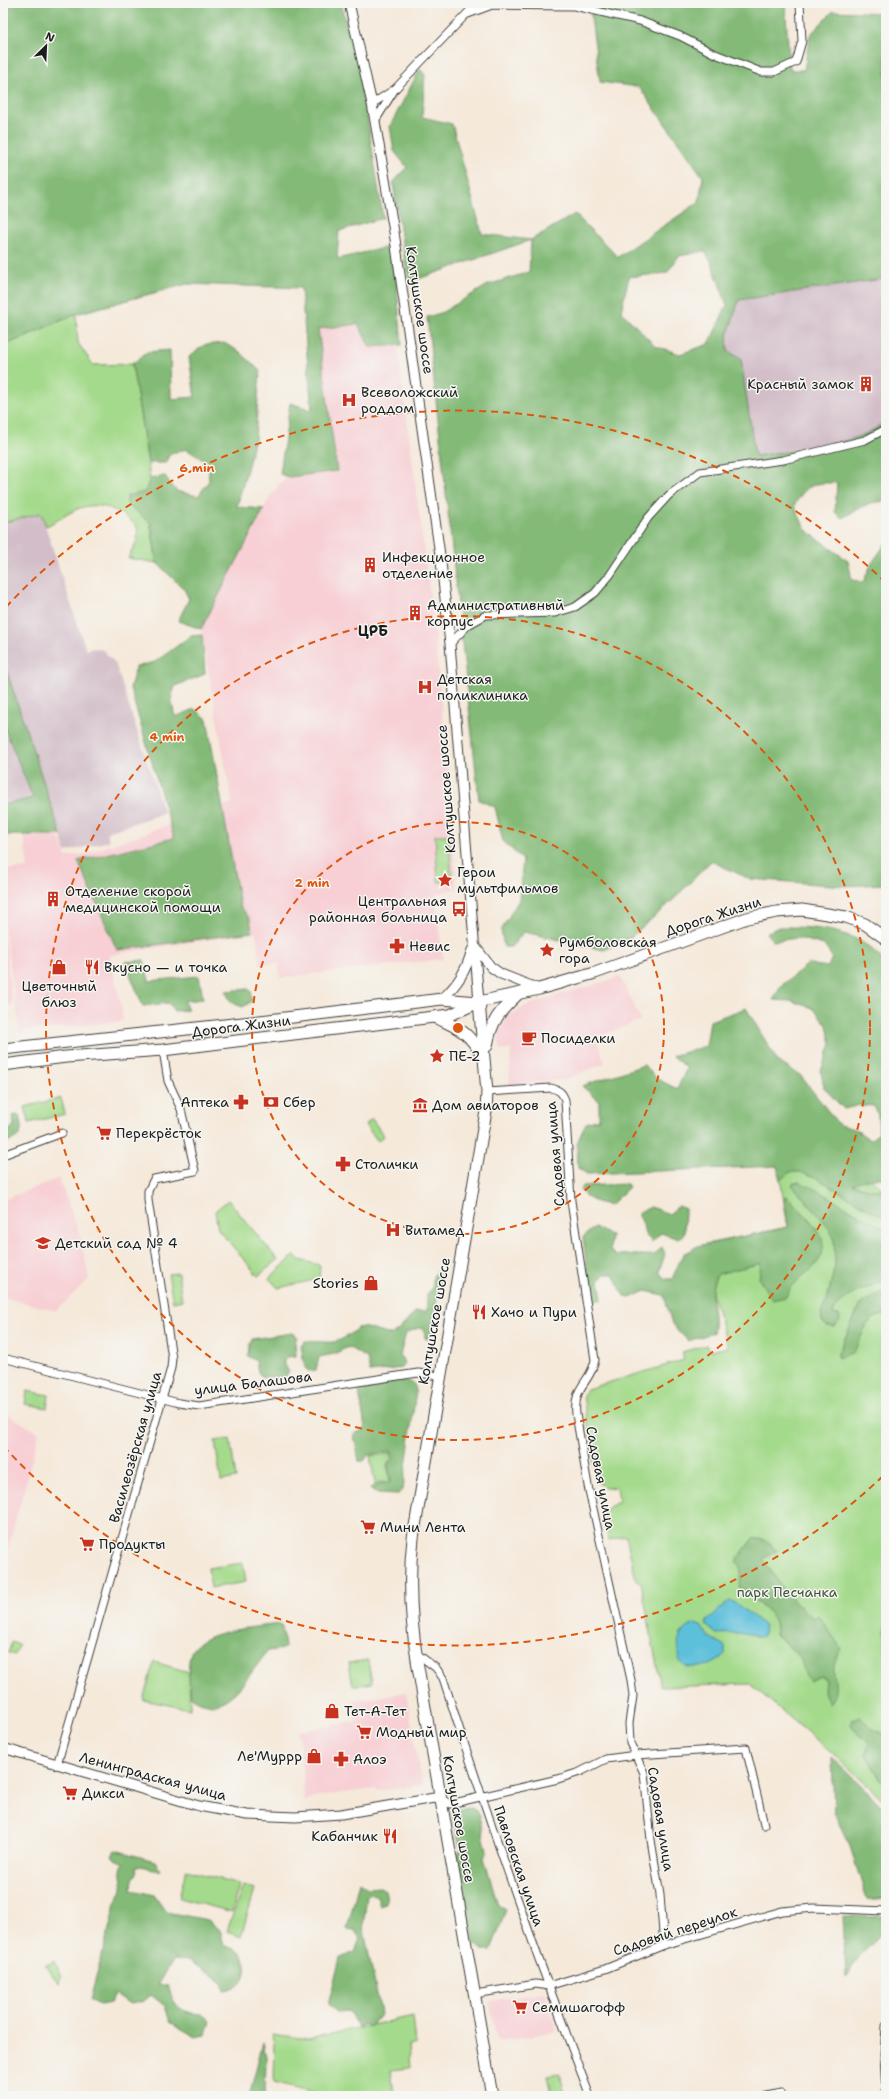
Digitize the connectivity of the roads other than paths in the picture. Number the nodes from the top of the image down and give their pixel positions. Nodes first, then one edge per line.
1 (349, 3) edge
2 (477, 3) edge
3 (800, 3) edge
4 (468, 14) junction
5 (395, 90) junction
6 (372, 104) junction
7 (375, 121) junction
8 (886, 429) edge
9 (450, 644) junction
10 (886, 939) edge
11 (474, 945) junction
12 (539, 989) junction
13 (519, 993) junction
14 (442, 999) junction
15 (479, 1002) junction
16 (435, 1018) junction
17 (3, 1049) edge
18 (163, 1050) junction
19 (484, 1059) junction
20 (3, 1064) edge
21 (487, 1092) junction
22 (62, 1133) dead end
23 (3, 1155) edge
24 (3, 1358) edge
25 (439, 1376) junction
26 (164, 1399) junction
27 (416, 1653) junction
28 (3, 1748) edge
29 (636, 1755) junction
30 (57, 1765) junction
31 (440, 1797) junction
32 (481, 1798) junction
33 (764, 1825) dead end
34 (886, 1911) edge
35 (664, 1945) junction
36 (548, 1986) junction
37 (475, 1994) junction
38 (886, 2026) edge
39 (886, 2092) edge
40 (781, 2093) dead end
41 (492, 2096) edge
42 (590, 2096) edge
43 (767, 2096) edge

1 - 6 street, Колтушское шоссе
2 - 4 street
3 - 4 street
4 - 5 street
5 - 6 street
5 - 7 street
6 - 7 street, Колтушское шоссе
7 - 9 street, Колтушское шоссе
8 - 9 street
9 - 11 street, Колтушское шоссе
10 - 12 main road, Дорога Жизни
11 - 12 street
11 - 14 street
11 - 15 street, Колтушское шоссе
12 - 13 main road, Дорога Жизни
13 - 15 main road, Дорога Жизни
13 - 19 main road
14 - 15 main road, Дорога Жизни
14 - 17 main road, Дорога Жизни
15 - 16 main road, Дорога Жизни
15 - 19 main road, Колтушское шоссе
16 - 18 main road, Дорога Жизни
16 - 19 main road
18 - 20 main road, Дорога Жизни
18 - 26 street, Василеозёрская улица
19 - 21 main road, Колтушское шоссе
21 - 25 main road, Колтушское шоссе
21 - 29 street, Садовая улица
22 - 23 street
24 - 26 street, улица Балашова
25 - 26 street, улица Балашова
25 - 27 main road, Колтушское шоссе
26 - 30 street, Василеозёрская улица
27 - 31 main road, Колтушское шоссе
27 - 32 street, Павловская улица
28 - 30 street, Ленинградская улица
29 - 32 street
29 - 33 street
29 - 35 street, Садовая улица
30 - 31 street, Ленинградская улица
31 - 32 street
31 - 37 main road, Колтушское шоссе
32 - 36 street, Павловская улица
34 - 35 street, Садовый переулок
35 - 36 street, Садовый переулок
36 - 37 street, Садовый переулок
36 - 42 street, Павловская улица
37 - 41 main road, Колтушское шоссе
38 - 39 street
40 - 43 street

